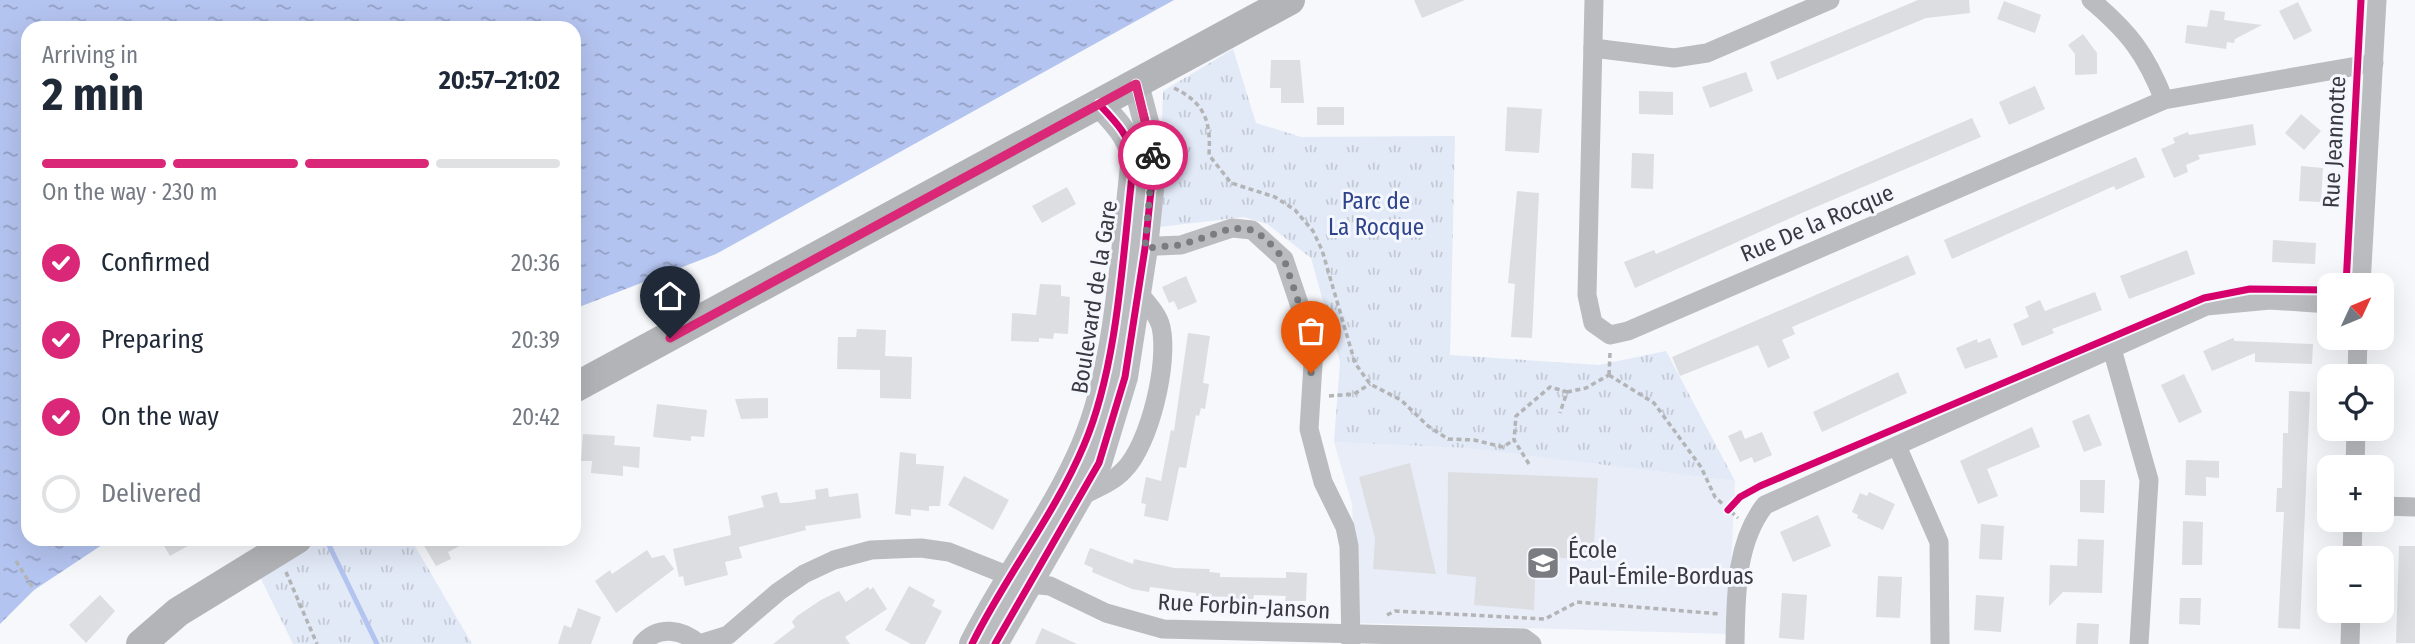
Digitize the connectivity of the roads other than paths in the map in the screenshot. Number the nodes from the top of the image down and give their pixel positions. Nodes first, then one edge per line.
1 (1290, 0) edge
2 (1594, 0) edge
3 (1830, 0) edge
4 (2091, 0) edge
5 (2377, 0) edge
6 (1593, 48) junction
7 (2374, 63) junction
8 (1143, 80) junction
9 (2164, 100) junction
10 (1099, 104) junction
11 (1134, 247) junction
12 (2362, 273) edge
13 (2317, 303) edge
14 (2112, 349) junction
15 (581, 384) edge
16 (1897, 446) junction
17 (2394, 506) edge
18 (2415, 507) edge
19 (285, 546) edge
20 (1018, 581) junction
21 (2351, 623) edge
22 (1351, 640) edge
23 (141, 644) edge
24 (642, 644) edge
25 (972, 644) edge
26 (995, 644) edge
27 (1532, 644) edge
28 (1735, 644) edge
29 (1940, 644) edge
30 (2139, 644) edge
31 (2350, 644) edge

1 - 8 main road
2 - 6 street
3 - 6 street
4 - 9 street
5 - 7 street, Rue Jeannotte
6 - 9 street, Rue De la Rocque
7 - 9 street, Rue De la Rocque
7 - 12 street, Rue Jeannotte
8 - 10 main road
8 - 11 street, Boulevard de la Gare
10 - 11 street, Boulevard de la Gare
10 - 15 main road
11 - 20 street, Boulevard de la Gare
11 - 20 street, Boulevard de la Gare
11 - 22 street
13 - 14 street
14 - 16 street
14 - 30 street
16 - 28 street
16 - 29 street
17 - 18 street
19 - 23 main road
20 - 22 street, Rue Forbin-Janson
20 - 24 street, Rue Forbin-Janson
20 - 25 street, Boulevard de la Gare
20 - 26 street, Boulevard de la Gare
21 - 31 street
22 - 27 street, Rue Forbin-Janson

